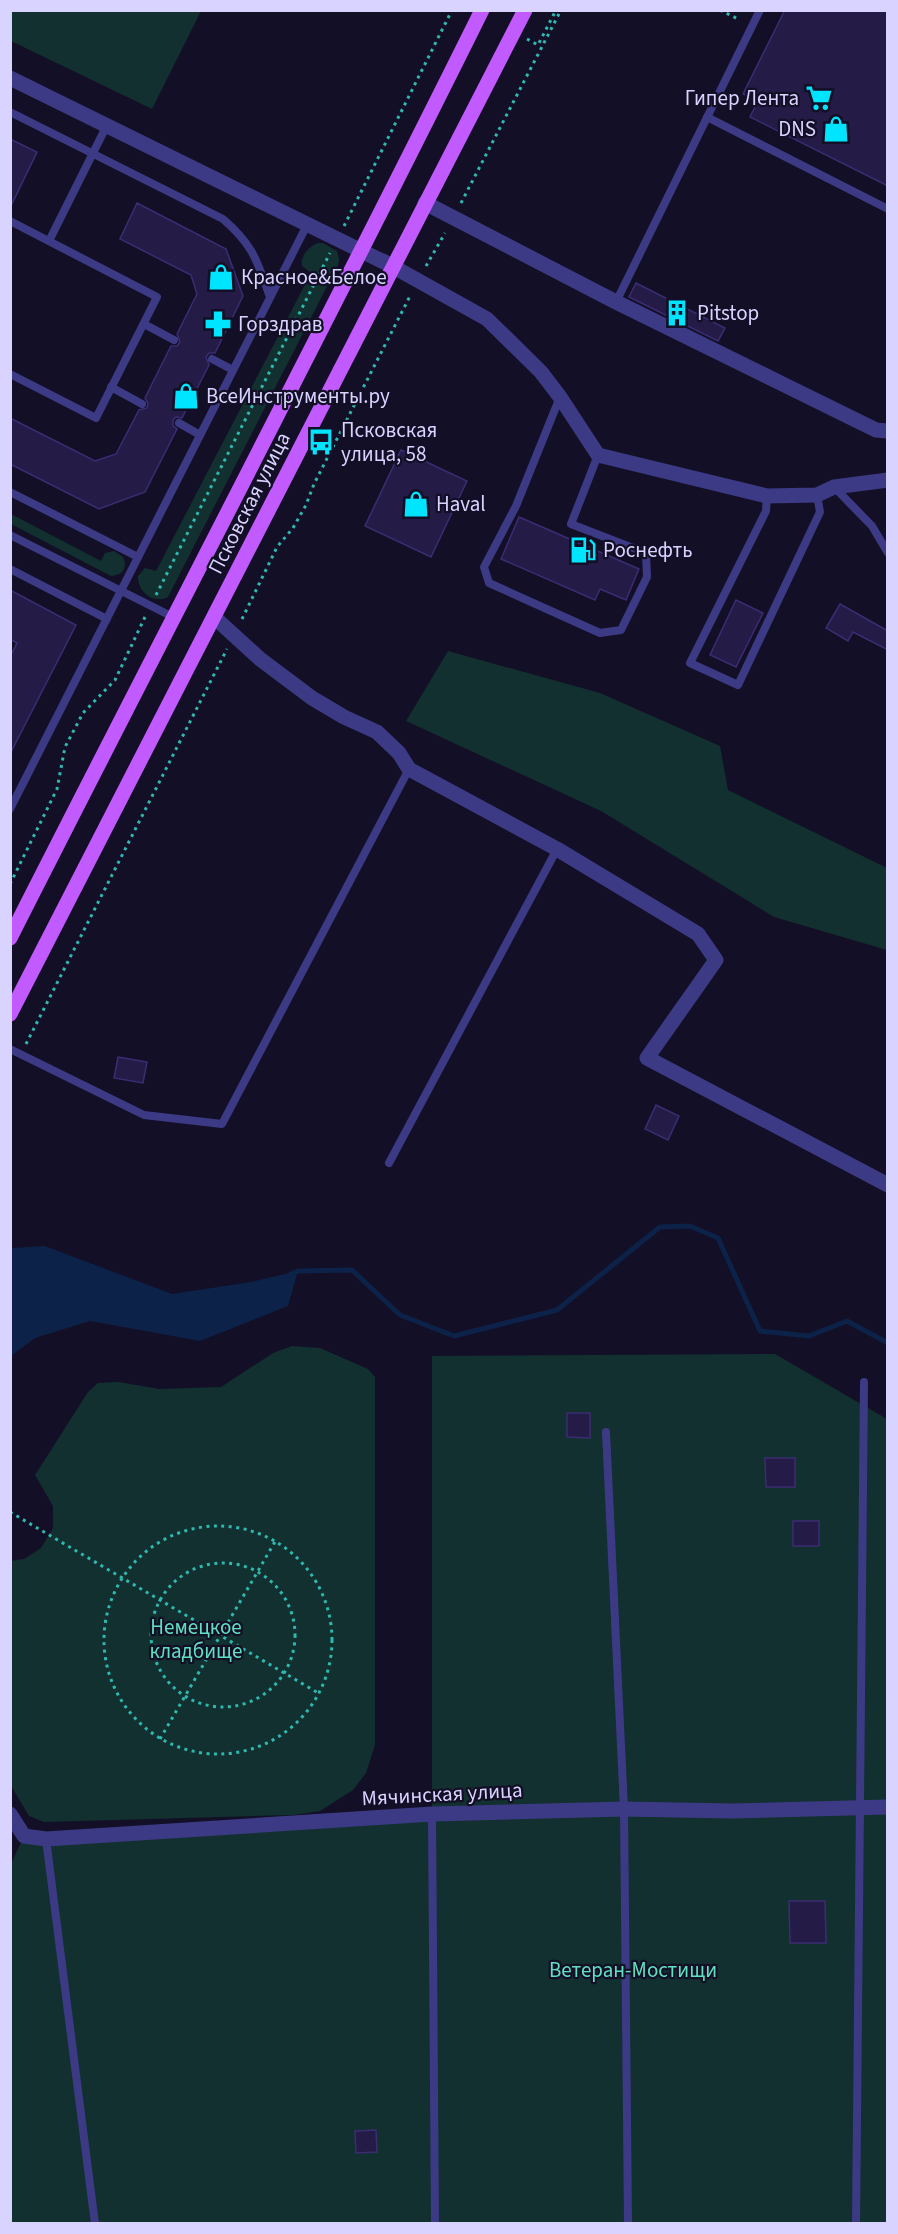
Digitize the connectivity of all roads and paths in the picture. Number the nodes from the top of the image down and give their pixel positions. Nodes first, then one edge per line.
1 (452, 10) edge
2 (482, 10) edge
3 (525, 10) edge
4 (561, 10) edge
5 (760, 10) edge
6 (10, 78) edge
7 (10, 112) edge
8 (707, 117) junction
9 (107, 126) junction
10 (93, 153) junction
11 (425, 203) junction
12 (888, 209) edge
13 (454, 219) junction
14 (10, 221) edge
15 (307, 225) junction
16 (337, 239) junction
17 (49, 242) junction
18 (361, 251) junction
19 (392, 266) junction
20 (418, 281) junction
21 (270, 297) junction
22 (616, 302) junction
23 (144, 324) junction
24 (174, 340) dead end
25 (212, 359) dead end
26 (233, 370) junction
27 (10, 374) edge
28 (111, 387) junction
29 (560, 397) junction
30 (142, 404) dead end
31 (179, 423) dead end
32 (888, 431) edge
33 (201, 435) junction
34 (598, 455) junction
35 (888, 480) edge
36 (834, 487) junction
37 (10, 492) edge
38 (817, 495) junction
39 (766, 496) junction
40 (10, 535) edge
41 (888, 553) edge
42 (138, 557) junction
43 (10, 569) edge
44 (121, 592) junction
45 (150, 606) junction
46 (172, 617) junction
47 (214, 617) junction
48 (107, 619) junction
49 (234, 635) junction
50 (409, 769) junction
51 (10, 808) edge
52 (556, 849) junction
53 (10, 884) edge
54 (10, 938) edge
55 (10, 1014) edge
56 (10, 1049) edge
57 (21, 1054) junction
58 (389, 1163) dead end
59 (888, 1185) edge
60 (864, 1382) dead end
61 (606, 1432) dead end
62 (10, 1512) edge
63 (276, 1540) junction
64 (258, 1571) junction
65 (121, 1578) junction
66 (159, 1600) junction
67 (221, 1636) junction
68 (285, 1673) junction
69 (320, 1694) junction
70 (185, 1697) junction
71 (160, 1739) junction
72 (888, 1807) edge
73 (860, 1808) junction
74 (624, 1809) junction
75 (10, 1814) edge
76 (432, 1814) junction
77 (46, 1839) junction
78 (95, 2223) edge
79 (435, 2223) edge
80 (627, 2223) edge
81 (856, 2223) edge

1 - 16 path
2 - 18 main road, Псковская улица
3 - 11 main road, Псковская улица
4 - 13 path
5 - 8 lane
6 - 9 street
7 - 10 lane
8 - 12 lane
8 - 22 lane
9 - 10 lane
9 - 15 street
10 - 17 lane
10 - 21 lane
11 - 13 street
11 - 19 main road, Псковская улица
13 - 20 path
13 - 22 street
14 - 17 lane
15 - 16 street
15 - 21 lane
16 - 18 street
16 - 45 path
17 - 23 lane
18 - 19 street
18 - 46 main road, Псковская улица
19 - 20 street
19 - 47 main road, Псковская улица
20 - 29 street
20 - 49 path
21 - 26 lane
22 - 32 street
23 - 24 lane
23 - 28 lane
25 - 26 lane
26 - 33 lane
27 - 28 lane
28 - 30 lane
29 - 34 street
29 - 34 lane
31 - 33 lane
33 - 42 lane
34 - 39 street
35 - 36 street
36 - 38 street
36 - 41 lane
37 - 42 lane
38 - 39 street
38 - 39 lane
40 - 44 lane
42 - 44 lane
43 - 48 lane
44 - 45 lane
44 - 48 lane
45 - 46 lane
45 - 53 path
46 - 54 main road, Псковская улица
47 - 49 street
47 - 55 main road, Псковская улица
48 - 51 lane
49 - 50 street
49 - 57 path
50 - 52 street
50 - 57 lane
52 - 58 lane
52 - 59 street
56 - 57 lane
60 - 73 lane
61 - 74 lane
62 - 65 path
63 - 64 path
63 - 65 path
63 - 69 path
64 - 66 path
64 - 67 path
64 - 68 path
65 - 66 path
65 - 71 path
66 - 67 path
66 - 70 path
67 - 68 path
67 - 70 path
68 - 69 path
68 - 70 path
69 - 71 path
70 - 71 path
72 - 73 street, Мячинская улица
73 - 74 street, Мячинская улица
73 - 81 lane
74 - 76 street, Мячинская улица
74 - 80 lane
75 - 77 street, Мячинская улица
76 - 77 street, Мячинская улица
76 - 79 lane
77 - 78 lane

